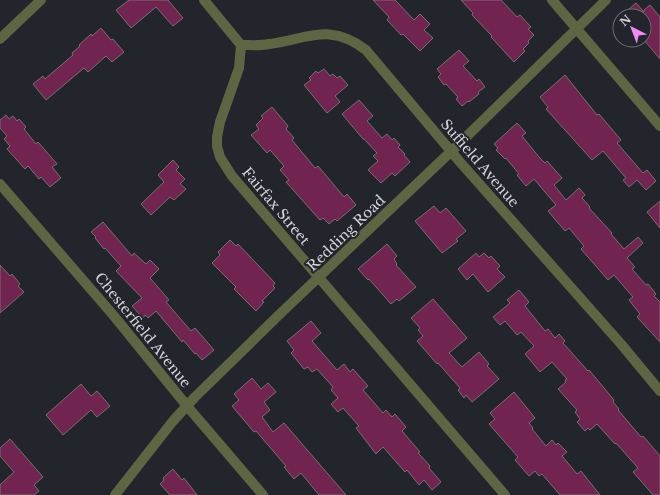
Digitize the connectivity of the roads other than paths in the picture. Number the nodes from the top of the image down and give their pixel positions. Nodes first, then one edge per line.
1 (41, 0) edge
2 (204, 0) edge
3 (552, 0) edge
4 (606, 0) edge
5 (577, 29) junction
6 (0, 39) edge
7 (241, 45) junction
8 (660, 126) edge
9 (451, 152) junction
10 (0, 184) edge
11 (319, 278) junction
12 (660, 391) edge
13 (187, 406) junction
14 (115, 495) edge
15 (263, 495) edge
16 (505, 495) edge

1 - 6 street
2 - 7 street
3 - 5 street
4 - 5 street, Redding Road
5 - 8 street
5 - 9 street, Redding Road
7 - 9 street, Suffield Avenue
7 - 11 street, Fairfax Street
9 - 11 street, Redding Road
9 - 12 street, Suffield Avenue
10 - 13 street, Chesterfield Avenue
11 - 13 street, Redding Road
11 - 16 street, Fairfax Street
13 - 14 street, Redding Road
13 - 15 street, Chesterfield Avenue

